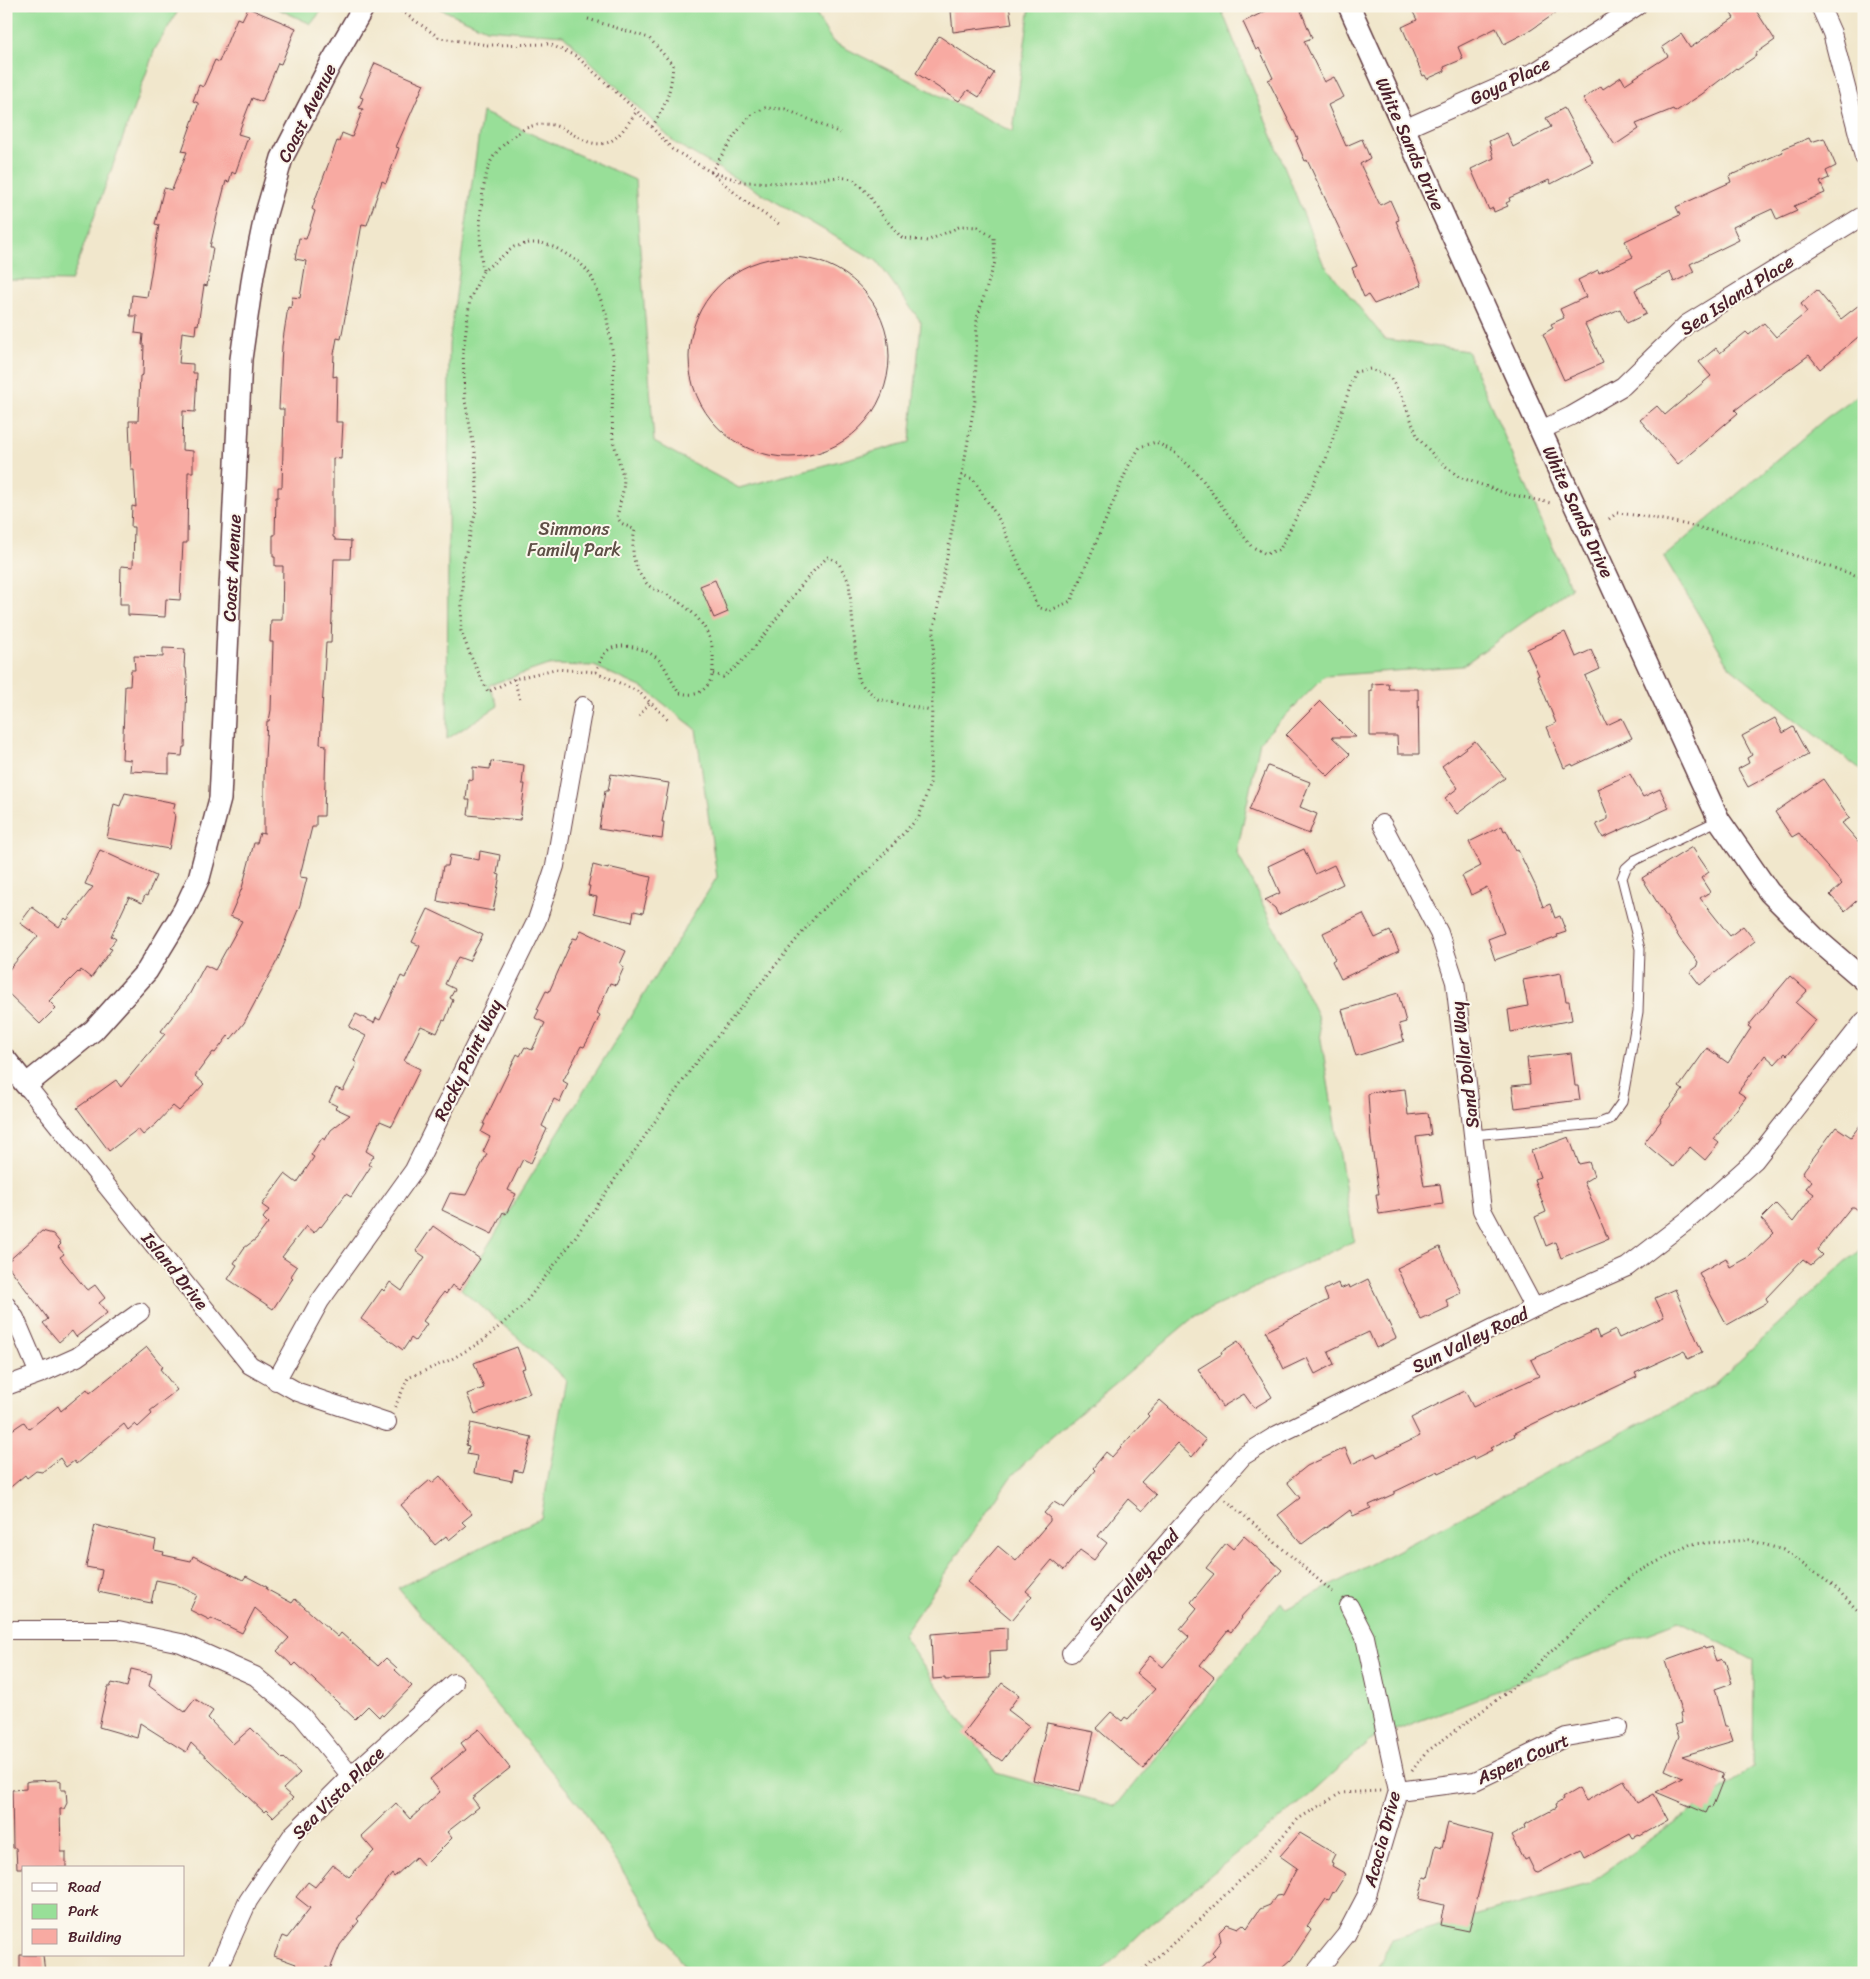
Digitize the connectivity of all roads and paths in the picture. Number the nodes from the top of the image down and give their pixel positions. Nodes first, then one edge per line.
1 (364, 6) edge
2 (1349, 6) edge
3 (1637, 6) edge
4 (1820, 6) edge
5 (397, 8) dead end
6 (588, 20) dead end
7 (637, 111) junction
8 (652, 127) junction
9 (1404, 129) junction
10 (840, 133) dead end
11 (1864, 157) edge
12 (711, 172) junction
13 (1864, 214) edge
14 (779, 224) dead end
15 (483, 271) junction
16 (1541, 430) junction
17 (962, 475) junction
18 (1551, 503) dead end
19 (1609, 519) dead end
20 (1864, 578) edge
21 (596, 672) junction
22 (713, 674) junction
23 (514, 679) junction
24 (520, 700) dead end
25 (650, 702) junction
26 (584, 706) dead end
27 (931, 711) junction
28 (639, 716) dead end
29 (669, 720) dead end
30 (1719, 820) junction
31 (1382, 824) dead end
32 (1864, 980) edge
33 (1864, 1021) edge
34 (6, 1060) edge
35 (26, 1085) junction
36 (1473, 1136) junction
37 (6, 1305) edge
38 (1534, 1308) junction
39 (140, 1312) dead end
40 (39, 1374) junction
41 (276, 1381) junction
42 (6, 1386) edge
43 (387, 1422) joint
44 (1213, 1488) junction
45 (1349, 1606) joint
46 (1864, 1618) edge
47 (6, 1630) edge
48 (1071, 1653) dead end
49 (454, 1683) dead end
50 (1618, 1728) dead end
51 (351, 1776) junction
52 (1398, 1791) junction
53 (1864, 1969) edge
54 (216, 1973) edge
55 (1139, 1973) edge
56 (1315, 1973) edge
57 (1862, 1973) edge

1 - 35 street, Coast Avenue
2 - 9 street, White Sands Drive
3 - 9 street, Goya Place
4 - 11 street
5 - 7 path
6 - 8 path
7 - 8 path
7 - 15 path
8 - 12 path
9 - 16 street, White Sands Drive
10 - 12 path
12 - 14 path
12 - 17 path
13 - 16 street, Sea Island Place
15 - 22 path
15 - 23 path
16 - 30 street, White Sands Drive
17 - 18 path
17 - 27 path
19 - 20 path
21 - 22 path
21 - 23 path
21 - 25 path
22 - 27 path
23 - 24 path
25 - 28 path
25 - 29 path
26 - 41 street, Rocky Point Way
27 - 43 path
30 - 32 street, White Sands Drive
30 - 36 lane
31 - 36 street, Sand Dollar Way
33 - 38 street, Sun Valley Road
34 - 35 street, Island Drive
35 - 41 street, Island Drive
36 - 38 street, Sand Dollar Way
37 - 40 street
38 - 44 street, Sun Valley Road
39 - 40 street
40 - 42 street
41 - 43 street, Island Drive
44 - 45 path
44 - 48 street, Sun Valley Road
45 - 52 street, Acacia Drive
46 - 52 path
47 - 51 street
49 - 51 street, Sea Vista Place
50 - 52 street, Aspen Court
51 - 54 street, Sea Vista Place
52 - 55 path
52 - 56 street, Acacia Drive
53 - 57 path

